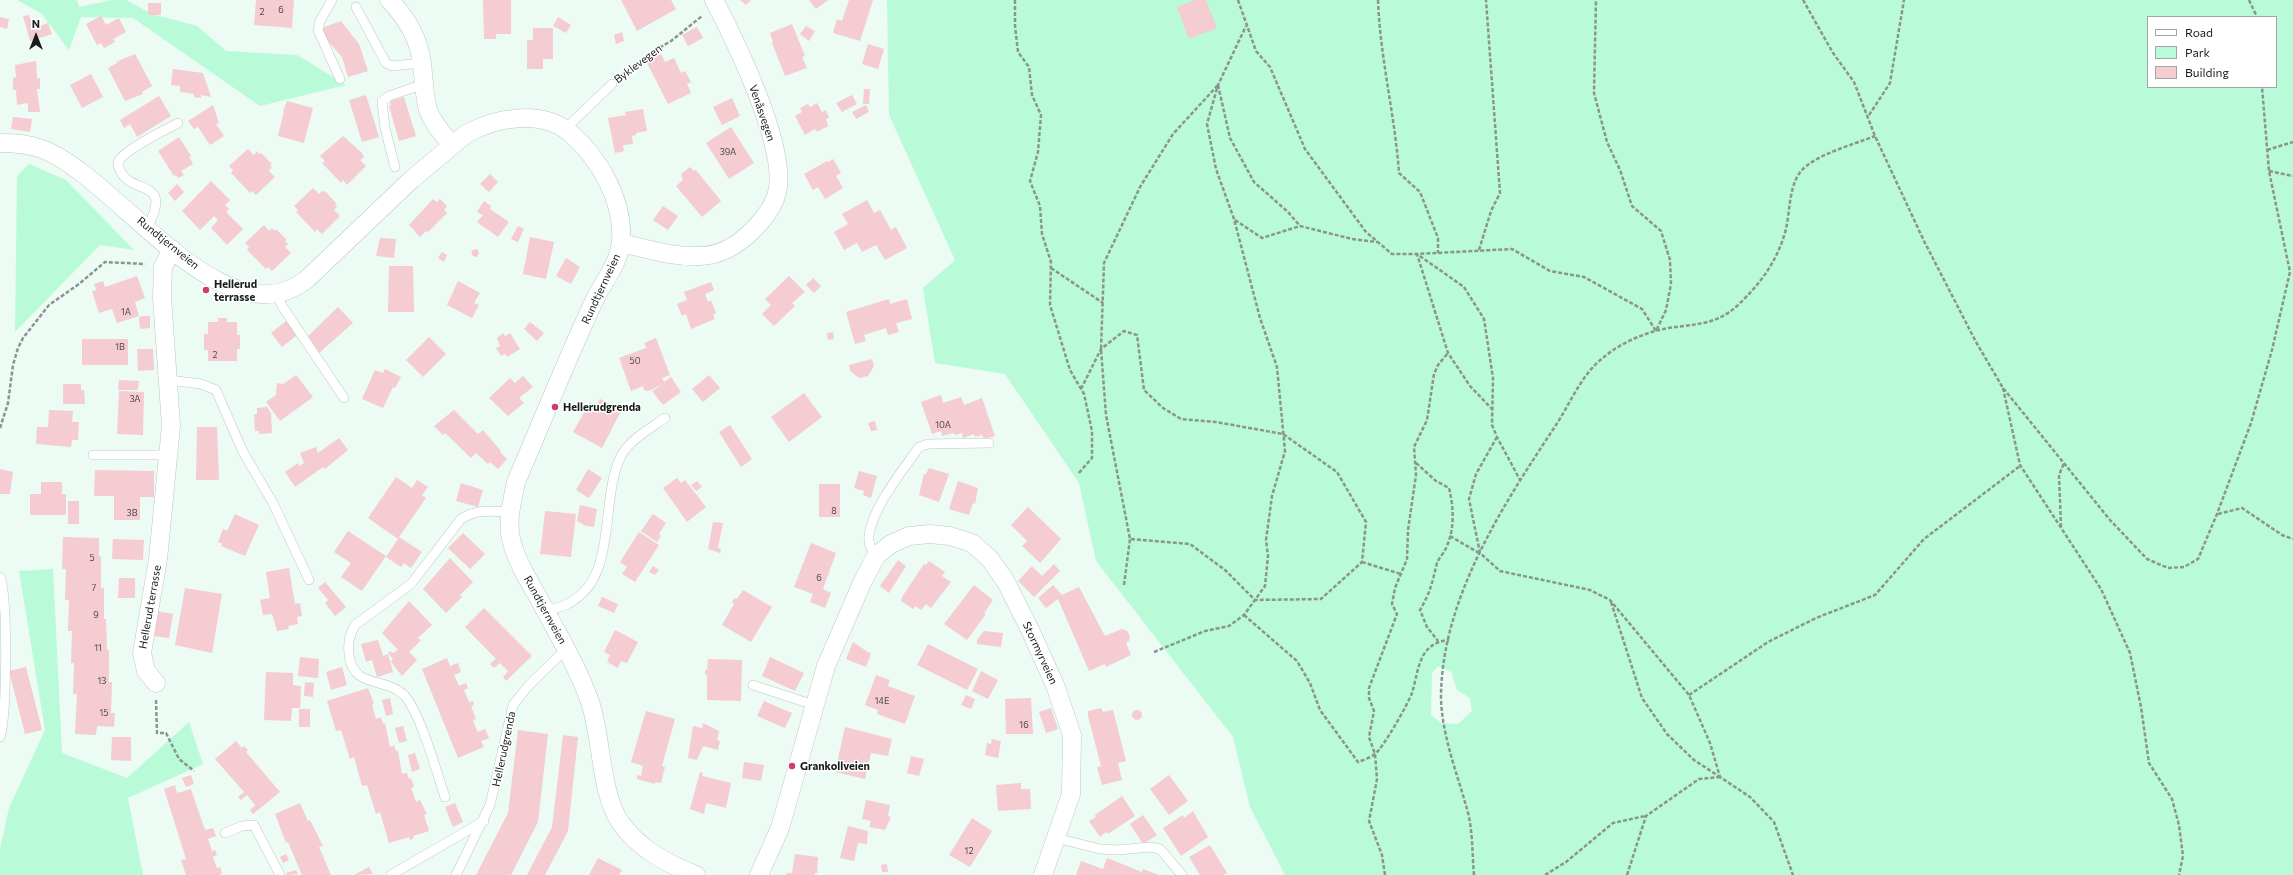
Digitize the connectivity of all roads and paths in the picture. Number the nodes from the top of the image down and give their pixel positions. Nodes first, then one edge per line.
1 (332, 0) edge
2 (390, 0) edge
3 (1015, 0) edge
4 (1238, 0) edge
5 (1378, 0) edge
6 (1486, 0) edge
7 (1596, 0) edge
8 (1803, 0) edge
9 (1904, 0) edge
10 (2249, 0) edge
11 (715, 3) edge
12 (356, 7) dead end
13 (2257, 16) edge
14 (1246, 26) junction
15 (422, 63) junction
16 (340, 79) dead end
17 (424, 84) junction
18 (612, 84) joint
19 (1218, 85) junction
20 (2262, 88) edge
21 (1868, 115) junction
22 (178, 123) dead end
23 (565, 129) junction
24 (1876, 136) junction
25 (2293, 142) edge
26 (0, 143) edge
27 (452, 145) junction
28 (2267, 150) junction
29 (394, 167) dead end
30 (2269, 171) junction
31 (2293, 176) edge
32 (1234, 219) junction
33 (1300, 226) junction
34 (147, 228) junction
35 (1378, 242) junction
36 (621, 243) junction
37 (172, 249) junction
38 (1479, 250) junction
39 (1438, 253) junction
40 (1417, 254) junction
41 (163, 267) junction
42 (1051, 268) junction
43 (277, 294) junction
44 (1103, 304) junction
45 (1656, 331) junction
46 (1102, 349) junction
47 (1448, 353) junction
48 (168, 380) junction
49 (2003, 388) junction
50 (1081, 389) junction
51 (344, 398) dead end
52 (1493, 410) junction
53 (665, 418) dead end
54 (0, 428) edge
55 (1283, 434) junction
56 (1496, 437) junction
57 (989, 443) dead end
58 (93, 455) dead end
59 (168, 455) junction
60 (1415, 462) junction
61 (2064, 463) junction
62 (2020, 465) junction
63 (1078, 474) dead end
64 (1520, 480) junction
65 (510, 512) junction
66 (2217, 514) junction
67 (2061, 527) junction
68 (1450, 536) junction
69 (2293, 538) edge
70 (1130, 539) junction
71 (1480, 553) junction
72 (876, 556) junction
73 (1362, 562) junction
74 (1401, 574) junction
75 (0, 577) edge
76 (309, 580) dead end
77 (1124, 585) dead end
78 (1255, 600) junction
79 (1610, 600) junction
80 (545, 611) junction
81 (1244, 615) junction
82 (1449, 640) junction
83 (1438, 641) junction
84 (566, 649) junction
85 (1154, 652) dead end
86 (156, 683) dead end
87 (753, 685) dead end
88 (1689, 695) junction
89 (814, 705) junction
90 (157, 713) dead end
91 (0, 737) edge
92 (1375, 754) junction
93 (194, 771) dead end
94 (1720, 777) junction
95 (445, 797) dead end
96 (1646, 816) junction
97 (484, 821) junction
98 (224, 833) dead end
99 (1056, 838) junction
100 (280, 875) edge
101 (391, 875) edge
102 (456, 875) edge
103 (696, 875) edge
104 (759, 875) edge
105 (1043, 875) edge
106 (1182, 875) edge
107 (1385, 875) edge
108 (1474, 875) edge
109 (1545, 875) edge
110 (1627, 875) edge
111 (1793, 875) edge
112 (2179, 875) edge

1 - 16 lane
2 - 15 street
3 - 42 path
4 - 14 path
5 - 39 path
6 - 38 path
7 - 45 path
8 - 21 path
9 - 21 path
10 - 13 path
11 - 18 path, Byklevegen
11 - 36 street, Venåsvegen
12 - 15 lane
14 - 19 path
14 - 35 path
15 - 17 street
17 - 27 street
17 - 29 lane
18 - 23 lane, Byklevegen
19 - 32 path
19 - 33 path
19 - 44 path
20 - 28 path
21 - 24 path
22 - 34 lane
23 - 27 street, Rundtjernveien
23 - 36 street, Rundtjernveien
24 - 45 path
24 - 49 path
25 - 28 path
26 - 34 street, Rundtjernveien
27 - 43 street, Rundtjernveien
28 - 30 path
30 - 31 path
30 - 66 path
32 - 33 path
32 - 55 path
33 - 35 path
34 - 37 street, Rundtjernveien
35 - 40 path
36 - 65 street, Rundtjernveien
37 - 41 street, Hellerud terrasse
37 - 43 street, Rundtjernveien
38 - 39 path
38 - 45 path
39 - 40 path
40 - 47 path
40 - 52 path
41 - 48 street, Hellerud terrasse
41 - 54 path
42 - 44 path
42 - 50 path
43 - 51 lane
44 - 46 path
45 - 64 path
46 - 50 path
46 - 55 path
46 - 70 path
47 - 52 path
47 - 60 path
48 - 59 street, Hellerud terrasse
48 - 76 lane
49 - 61 path
49 - 62 path
50 - 63 path
52 - 56 path
53 - 80 lane
55 - 73 path
55 - 78 path
56 - 64 path
56 - 71 path
57 - 72 lane
58 - 59 lane
59 - 86 street, Hellerud terrasse
60 - 68 path
60 - 74 path
61 - 66 path
61 - 67 path
62 - 67 path
62 - 88 path
64 - 71 path
65 - 80 street, Rundtjernveien
65 - 95 lane
66 - 69 path
67 - 112 path
68 - 71 path
68 - 83 path
70 - 77 path
70 - 78 path
71 - 79 path
71 - 82 path
72 - 89 street
72 - 99 street, Stormyrveien
73 - 74 path
73 - 78 path
74 - 92 path
75 - 91 lane
78 - 81 path
79 - 88 path
79 - 94 path
80 - 84 street, Rundtjernveien
81 - 85 path
81 - 92 path
82 - 83 path
82 - 108 path
83 - 92 path
84 - 97 lane, Hellerudgrenda
84 - 103 street, Rundtjernveien
87 - 89 lane
88 - 94 path
89 - 104 street
90 - 93 path
92 - 107 path
94 - 96 path
94 - 111 path
96 - 109 path
96 - 110 path
97 - 101 lane
97 - 102 lane, Hellerudgrenda
98 - 100 lane
99 - 105 street, Stormyrveien
99 - 106 lane

